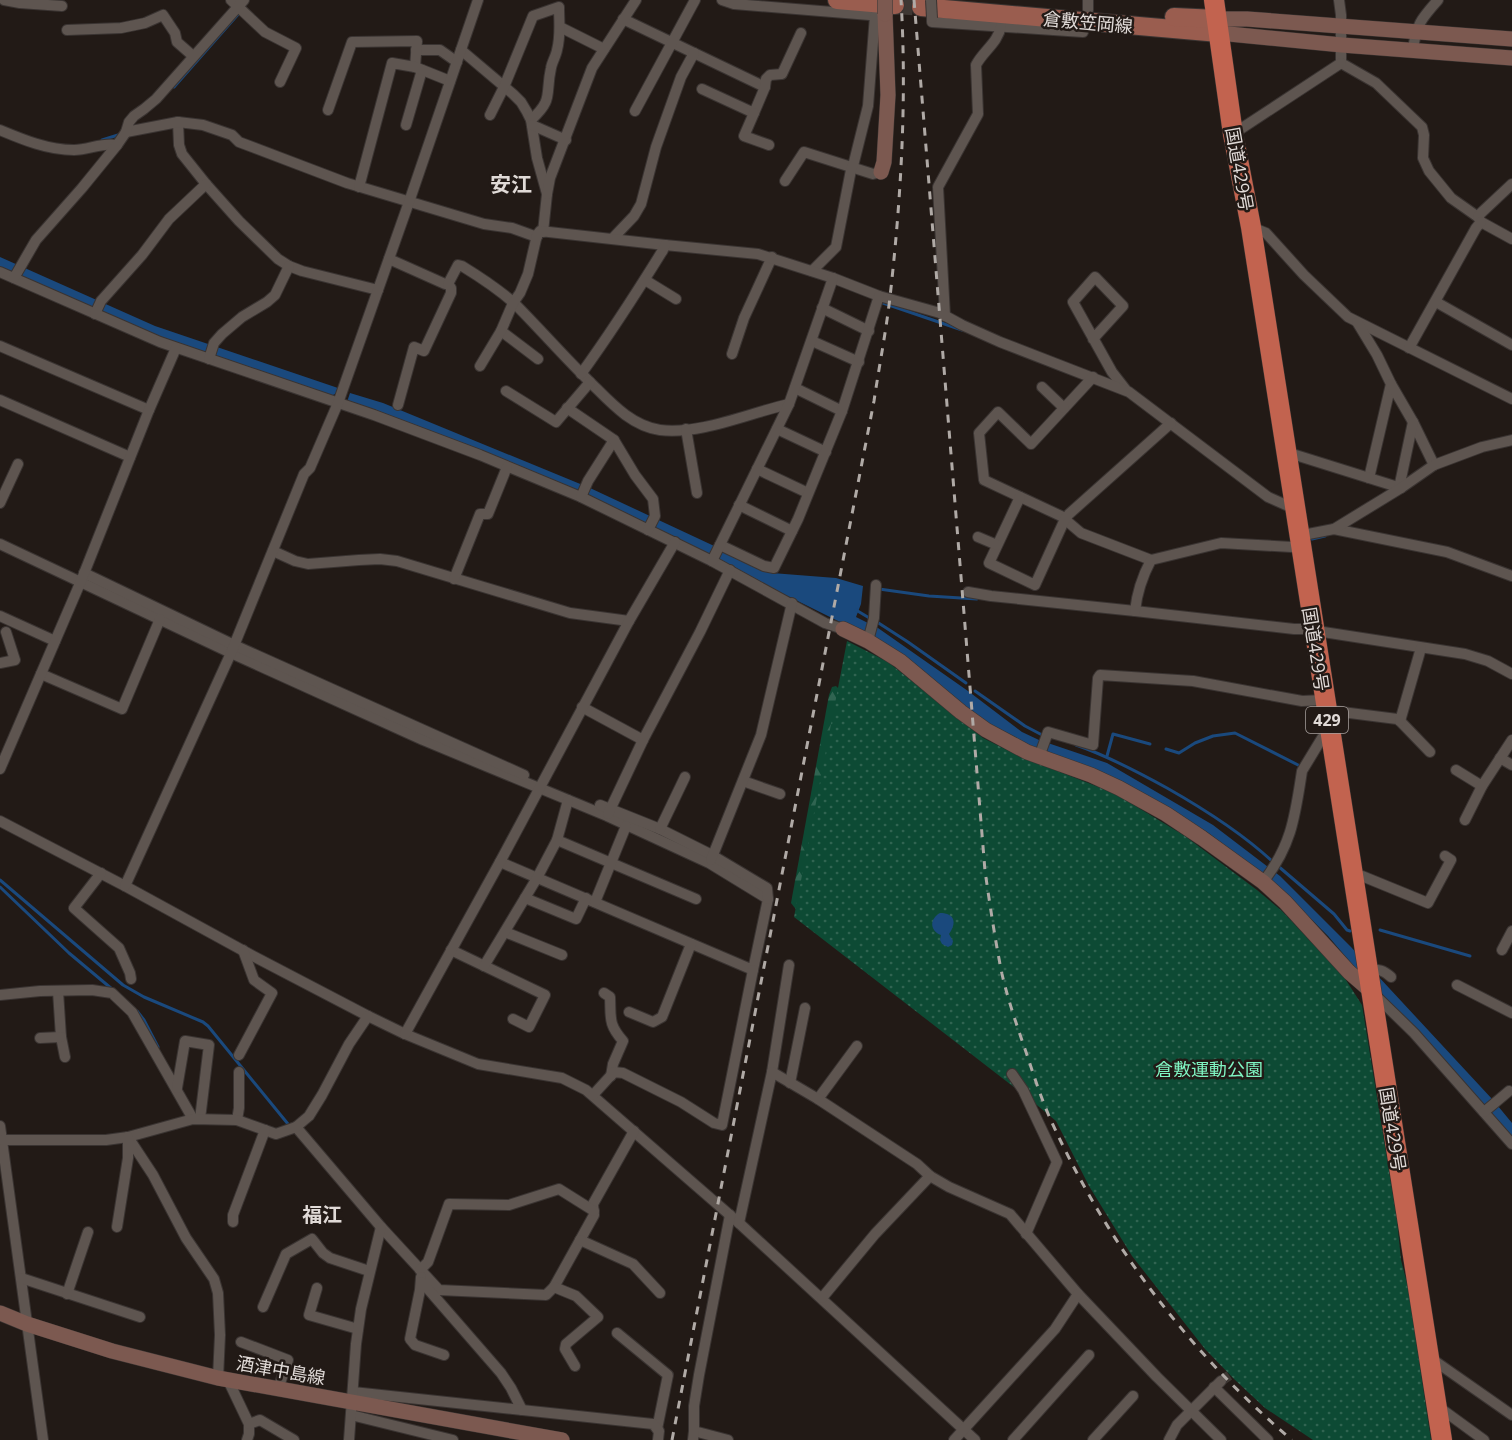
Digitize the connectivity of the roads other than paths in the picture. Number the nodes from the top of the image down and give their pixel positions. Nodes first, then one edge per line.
1 (478, 0) edge
2 (695, 0) edge
3 (722, 0) edge
4 (837, 0) edge
5 (963, 0) edge
6 (1339, 0) edge
7 (1438, 0) edge
8 (11, 1) edge
9 (633, 1) edge
10 (62, 6) dead end
11 (239, 6) edge
12 (928, 8) edge
13 (885, 10) edge
14 (1088, 10) edge
15 (1217, 17) edge
16 (624, 19) junction
17 (1001, 26) junction
18 (1341, 26) junction
19 (560, 27) junction
20 (67, 30) dead end
21 (1415, 32) junction
22 (801, 33) dead end
23 (1512, 39) edge
24 (671, 42) junction
25 (1342, 45) junction
26 (604, 49) junction
27 (416, 50) junction
28 (462, 50) junction
29 (1413, 50) junction
30 (694, 52) junction
31 (193, 56) junction
32 (1512, 58) edge
33 (457, 62) junction
34 (1341, 63) junction
35 (419, 68) junction
36 (450, 81) junction
37 (280, 82) dead end
38 (504, 87) junction
39 (765, 87) junction
40 (702, 89) dead end
41 (328, 110) dead end
42 (635, 111) dead end
43 (754, 113) junction
44 (490, 114) dead end
45 (531, 122) junction
46 (406, 124) dead end
47 (178, 125) junction
48 (128, 128) junction
49 (0, 130) edge
50 (1233, 134) junction
51 (566, 140) junction
52 (117, 145) junction
53 (769, 145) dead end
54 (852, 167) junction
55 (881, 172) joint
56 (785, 181) dead end
57 (206, 184) junction
58 (360, 184) junction
59 (1512, 184) edge
60 (547, 194) junction
61 (409, 202) junction
62 (1480, 220) junction
63 (1251, 227) junction
64 (539, 234) junction
65 (613, 238) junction
66 (1512, 239) edge
67 (664, 247) junction
68 (389, 259) junction
69 (771, 260) junction
70 (289, 266) junction
71 (812, 271) junction
72 (0, 272) edge
73 (15, 277) junction
74 (645, 280) junction
75 (832, 280) junction
76 (448, 284) junction
77 (378, 290) junction
78 (676, 299) dead end
79 (878, 300) junction
80 (1436, 302) junction
81 (513, 303) junction
82 (822, 308) junction
83 (97, 309) junction
84 (945, 316) junction
85 (1355, 320) junction
86 (501, 331) junction
87 (869, 331) junction
88 (1094, 339) junction
89 (812, 341) junction
90 (1512, 345) edge
91 (0, 346) edge
92 (176, 348) junction
93 (1409, 348) junction
94 (211, 353) junction
95 (732, 354) dead end
96 (538, 359) dead end
97 (858, 362) junction
98 (480, 366) dead end
99 (581, 374) junction
100 (1090, 380) junction
101 (590, 382) junction
102 (1391, 384) junction
103 (1042, 387) dead end
104 (795, 388) junction
105 (506, 391) dead end
106 (1129, 393) junction
107 (1512, 399) edge
108 (0, 400) edge
109 (338, 402) junction
110 (789, 404) junction
111 (398, 405) dead end
112 (567, 408) junction
113 (1064, 408) junction
114 (149, 410) junction
115 (842, 411) junction
116 (1413, 422) junction
117 (1169, 425) junction
118 (686, 429) junction
119 (777, 429) junction
120 (614, 440) junction
121 (1512, 440) edge
122 (826, 452) junction
123 (1285, 452) junction
124 (130, 457) junction
125 (18, 464) dead end
126 (1434, 465) junction
127 (507, 467) junction
128 (757, 469) junction
129 (1369, 478) junction
130 (1400, 488) junction
131 (583, 493) junction
132 (697, 493) dead end
133 (808, 493) junction
134 (1020, 497) junction
135 (0, 504) edge
136 (739, 505) junction
137 (1295, 509) junction
138 (1065, 519) junction
139 (651, 524) junction
140 (1334, 529) junction
141 (792, 531) junction
142 (978, 537) dead end
143 (1299, 541) junction
144 (675, 542) junction
145 (0, 544) edge
146 (997, 545) junction
147 (273, 551) junction
148 (716, 553) junction
149 (1150, 560) junction
150 (764, 568) junction
151 (730, 570) junction
152 (1512, 576) edge
153 (82, 577) junction
154 (454, 579) junction
155 (757, 582) junction
156 (1035, 585) junction
157 (876, 588) dead end
158 (968, 592) dead end
159 (1029, 599) junction
160 (792, 603) junction
161 (1135, 610) junction
162 (0, 616) edge
163 (160, 619) junction
164 (629, 621) junction
165 (22, 627) junction
166 (843, 629) joint
167 (1314, 630) junction
168 (3, 633) edge
169 (869, 640) junction
170 (55, 641) junction
171 (232, 649) junction
172 (1420, 650) junction
173 (0, 663) edge
174 (41, 674) junction
175 (1512, 674) edge
176 (1325, 705) junction
177 (582, 707) junction
178 (1400, 721) junction
179 (1330, 736) junction
180 (643, 740) junction
181 (1512, 740) edge
182 (1430, 752) dead end
183 (1040, 755) junction
184 (1500, 758) junction
185 (1512, 765) edge
186 (0, 769) edge
187 (1456, 770) dead end
188 (685, 777) dead end
189 (743, 781) junction
190 (541, 786) junction
191 (1482, 786) junction
192 (780, 794) dead end
193 (568, 800) junction
194 (609, 813) junction
195 (1465, 820) dead end
196 (0, 821) edge
197 (626, 826) junction
198 (660, 829) junction
199 (557, 840) junction
200 (1445, 856) dead end
201 (711, 859) junction
202 (500, 862) junction
203 (612, 862) junction
204 (1271, 871) junction
205 (100, 873) junction
206 (1353, 877) junction
207 (537, 878) junction
208 (125, 886) junction
209 (525, 898) junction
210 (696, 899) dead end
211 (591, 900) junction
212 (1512, 931) edge
213 (504, 932) junction
214 (692, 944) junction
215 (243, 950) junction
216 (451, 950) junction
217 (1502, 950) dead end
218 (562, 955) dead end
219 (789, 965) dead end
220 (484, 966) junction
221 (753, 970) junction
222 (1368, 970) junction
223 (1390, 977) dead end
224 (130, 979) dead end
225 (1457, 985) dead end
226 (58, 991) junction
227 (1372, 992) junction
228 (604, 993) dead end
229 (0, 995) edge
230 (805, 1008) dead end
231 (630, 1012) dead end
232 (1512, 1012) edge
233 (368, 1016) junction
234 (513, 1019) dead end
235 (405, 1034) junction
236 (61, 1037) junction
237 (40, 1038) dead end
238 (857, 1046) dead end
239 (239, 1055) dead end
240 (65, 1058) dead end
241 (239, 1072) dead end
242 (772, 1072) junction
243 (1012, 1074) dead end
244 (611, 1076) junction
245 (790, 1083) junction
246 (177, 1088) junction
247 (1509, 1091) dead end
248 (593, 1095) junction
249 (818, 1100) junction
250 (1489, 1108) junction
251 (237, 1118) junction
252 (196, 1119) junction
253 (0, 1126) edge
254 (296, 1127) junction
255 (265, 1130) junction
256 (634, 1131) junction
257 (128, 1137) junction
258 (2, 1140) junction
259 (1512, 1144) edge
260 (930, 1176) junction
261 (594, 1211) junction
262 (734, 1219) junction
263 (233, 1222) dead end
264 (117, 1227) dead end
265 (381, 1227) junction
266 (88, 1232) dead end
267 (1026, 1234) junction
268 (580, 1240) junction
269 (369, 1271) junction
270 (421, 1276) junction
271 (21, 1278) junction
272 (554, 1287) junction
273 (317, 1288) dead end
274 (660, 1293) dead end
275 (67, 1294) junction
276 (1078, 1294) junction
277 (822, 1298) junction
278 (263, 1307) dead end
279 (0, 1313) edge
280 (140, 1317) dead end
281 (27, 1324) junction
282 (358, 1329) junction
283 (617, 1333) dead end
284 (241, 1342) dead end
285 (444, 1355) dead end
286 (1089, 1355) dead end
287 (1428, 1357) junction
288 (575, 1366) dead end
289 (223, 1379) junction
290 (278, 1389) junction
291 (1133, 1396) dead end
292 (352, 1403) junction
293 (1436, 1405) junction
294 (522, 1410) junction
295 (1191, 1410) junction
296 (1512, 1415) edge
297 (964, 1429) junction
298 (657, 1434) edge
299 (250, 1435) edge
300 (694, 1435) edge
301 (43, 1440) edge
302 (294, 1440) edge
303 (349, 1440) edge
304 (453, 1440) edge
305 (562, 1440) edge
306 (728, 1440) edge
307 (954, 1440) edge
308 (975, 1440) edge
309 (1013, 1440) edge
310 (1093, 1440) edge
311 (1169, 1440) edge
312 (1221, 1440) edge
313 (1268, 1440) edge
314 (1442, 1440) edge
315 (1484, 1440) edge

1 - 28 street
2 - 24 street
3 - 13 street
4 - 13 main road
5 - 14 main road, 倉敷笠岡線
6 - 18 street
7 - 21 street
8 - 10 street
9 - 16 street
11 - 31 street
11 - 37 street
12 - 14 main road, 倉敷笠岡線
12 - 17 street
13 - 54 street
13 - 55 street
14 - 15 main road, 倉敷笠岡線
14 - 17 street
15 - 18 street
15 - 25 street
15 - 50 highway, 国道429号 / 429
16 - 24 street
16 - 26 street
17 - 84 street
18 - 21 street
18 - 25 street
19 - 26 street
19 - 38 street
19 - 45 street
20 - 31 street
21 - 23 street
21 - 29 street
22 - 39 street
24 - 30 street
24 - 42 street
25 - 29 street
25 - 34 street
26 - 51 street
27 - 33 street
27 - 35 street
27 - 41 street
28 - 33 street
28 - 38 street
29 - 32 street
30 - 39 street
30 - 65 street
31 - 48 street
33 - 36 street
34 - 50 street
34 - 62 street
35 - 36 street
35 - 46 street
35 - 58 street
36 - 61 street
38 - 44 street
38 - 45 street
39 - 43 street
40 - 43 street
43 - 53 street
45 - 51 street
45 - 60 street
47 - 48 street
47 - 57 street
47 - 58 street
48 - 52 street
49 - 52 street
50 - 63 highway, 国道429号 / 429
51 - 60 street
52 - 73 street
54 - 55 street
54 - 56 street
54 - 71 street
57 - 70 street
57 - 83 street
58 - 61 street
59 - 62 street
60 - 64 street
61 - 64 street
61 - 68 street
62 - 66 street
62 - 80 street
63 - 85 street
63 - 123 highway, 国道429号 / 429
64 - 65 street
64 - 81 street
65 - 67 street
67 - 69 street
67 - 74 street
68 - 76 street
68 - 77 street
69 - 71 street
69 - 95 street
70 - 77 street
70 - 94 street
71 - 75 street
72 - 73 street
73 - 83 street
74 - 78 street
74 - 99 street
75 - 79 street
75 - 82 street
76 - 81 street
76 - 111 street
77 - 109 street
79 - 84 street
79 - 87 street
80 - 90 street
80 - 93 street
81 - 86 street
81 - 99 street
82 - 87 street
82 - 89 street
83 - 92 street
84 - 100 street
85 - 93 street
85 - 102 street
86 - 96 street
86 - 98 street
87 - 97 street
88 - 88 street
88 - 106 street
89 - 97 street
89 - 104 street
91 - 114 street
92 - 94 street
92 - 114 street
93 - 107 street
94 - 109 street
97 - 115 street
99 - 101 street
100 - 106 street
100 - 113 street
101 - 112 street
101 - 118 street
102 - 116 street
102 - 129 street
103 - 113 street
104 - 110 street
104 - 115 street
105 - 112 street
106 - 117 street
108 - 124 street
109 - 127 street
109 - 147 street
110 - 118 street
110 - 119 street
112 - 120 street
113 - 134 street
114 - 124 street
115 - 122 street
116 - 126 street
116 - 130 street
117 - 137 street
117 - 138 street
118 - 132 street
119 - 122 street
119 - 128 street
120 - 131 street
120 - 139 street
121 - 126 street
122 - 133 street
123 - 129 street
123 - 137 highway, 国道429号 / 429
124 - 153 street
125 - 135 street
126 - 130 street
127 - 131 street
127 - 154 street
128 - 133 street
128 - 136 street
129 - 130 street
130 - 140 street
131 - 139 street
133 - 141 street
134 - 138 street
134 - 146 street
136 - 141 street
136 - 148 street
137 - 143 highway, 国道429号 / 429
138 - 149 street
138 - 156 street
139 - 144 street
140 - 143 street
140 - 152 street
141 - 150 street
142 - 146 street
143 - 149 street
143 - 167 highway, 国道429号 / 429
144 - 148 street
144 - 164 street
145 - 153 street
146 - 156 street
147 - 154 street
147 - 171 street
148 - 150 street
148 - 151 street
149 - 161 street
150 - 155 street
151 - 155 street
151 - 180 street
153 - 163 street
153 - 170 street
153 - 171 street
154 - 164 street
155 - 160 street
156 - 159 street
157 - 169 street
158 - 159 street
159 - 161 street
160 - 166 street
160 - 189 street
161 - 167 street
162 - 165 street
163 - 171 street
163 - 174 street
164 - 177 street
165 - 168 street
165 - 170 street
166 - 169 street
167 - 172 street
167 - 176 highway, 国道429号 / 429
168 - 173 street
169 - 183 street
170 - 174 street
171 - 190 street
171 - 208 street
172 - 175 street
172 - 178 street
174 - 186 street
176 - 178 street
176 - 179 highway, 国道429号 / 429
176 - 183 street
177 - 180 street
177 - 190 street
178 - 182 street
179 - 204 street
179 - 206 highway, 国道429号 / 429
180 - 194 street
181 - 184 street
183 - 204 street
184 - 185 street
184 - 191 street
187 - 191 street
188 - 198 street
189 - 192 street
189 - 201 street
190 - 193 street
190 - 194 street
190 - 202 street
191 - 195 street
193 - 194 street
193 - 199 street
194 - 197 street
194 - 198 street
196 - 205 street
197 - 201 street
197 - 203 street
198 - 201 street
199 - 203 street
199 - 207 street
200 - 206 street
201 - 221 street
202 - 207 street
202 - 216 street
203 - 210 street
203 - 211 street
204 - 227 street
205 - 208 street
205 - 224 street
206 - 222 highway, 国道429号 / 429
207 - 209 street
207 - 211 street
208 - 215 street
209 - 211 street
209 - 213 street
211 - 214 street
212 - 217 street
213 - 218 street
213 - 220 street
214 - 221 street
214 - 231 street
215 - 233 street
215 - 239 street
216 - 220 street
216 - 235 street
219 - 242 street
220 - 234 street
221 - 244 street
222 - 223 street
222 - 227 highway, 国道429号 / 429
225 - 232 street
226 - 229 street
226 - 236 street
226 - 246 street
227 - 250 street
227 - 287 highway, 国道429号 / 429
228 - 244 street
230 - 245 street
233 - 235 street
233 - 254 street
235 - 248 street
236 - 237 street
236 - 240 street
238 - 249 street
241 - 251 street
242 - 245 street
242 - 262 street
243 - 267 street
244 - 248 street
245 - 249 street
246 - 252 street
246 - 252 street
247 - 250 street
248 - 256 street
249 - 260 street
250 - 259 street
251 - 252 street
251 - 255 street
252 - 257 street
253 - 258 street
254 - 255 street
254 - 265 street
255 - 263 street
256 - 261 street
256 - 262 street
257 - 258 street
257 - 264 street
257 - 289 street
258 - 271 street
260 - 267 street
260 - 277 street
261 - 268 street
261 - 270 street
262 - 277 street
262 - 300 street
265 - 269 street
265 - 270 street
266 - 275 street
267 - 276 street
268 - 272 street
268 - 274 street
269 - 278 street
269 - 282 street
270 - 272 street
270 - 285 street
270 - 294 street
271 - 275 street
271 - 281 street
272 - 288 street
273 - 282 street
275 - 280 street
276 - 295 street
276 - 297 street
277 - 297 street
279 - 281 street, 酒津中島線
281 - 289 street, 酒津中島線
281 - 301 street
282 - 292 street
283 - 298 street
284 - 290 street
286 - 309 street
287 - 293 highway, 国道429号 / 429
287 - 296 street
289 - 290 street, 酒津中島線
289 - 299 street
290 - 292 street, 酒津中島線
291 - 310 street
292 - 294 street
292 - 303 street
292 - 304 street
292 - 305 street, 酒津中島線
293 - 314 highway, 国道429号 / 429
293 - 315 street
294 - 298 street
295 - 311 street
295 - 312 street
295 - 313 street
297 - 307 street
297 - 308 street
299 - 302 street
300 - 306 street

